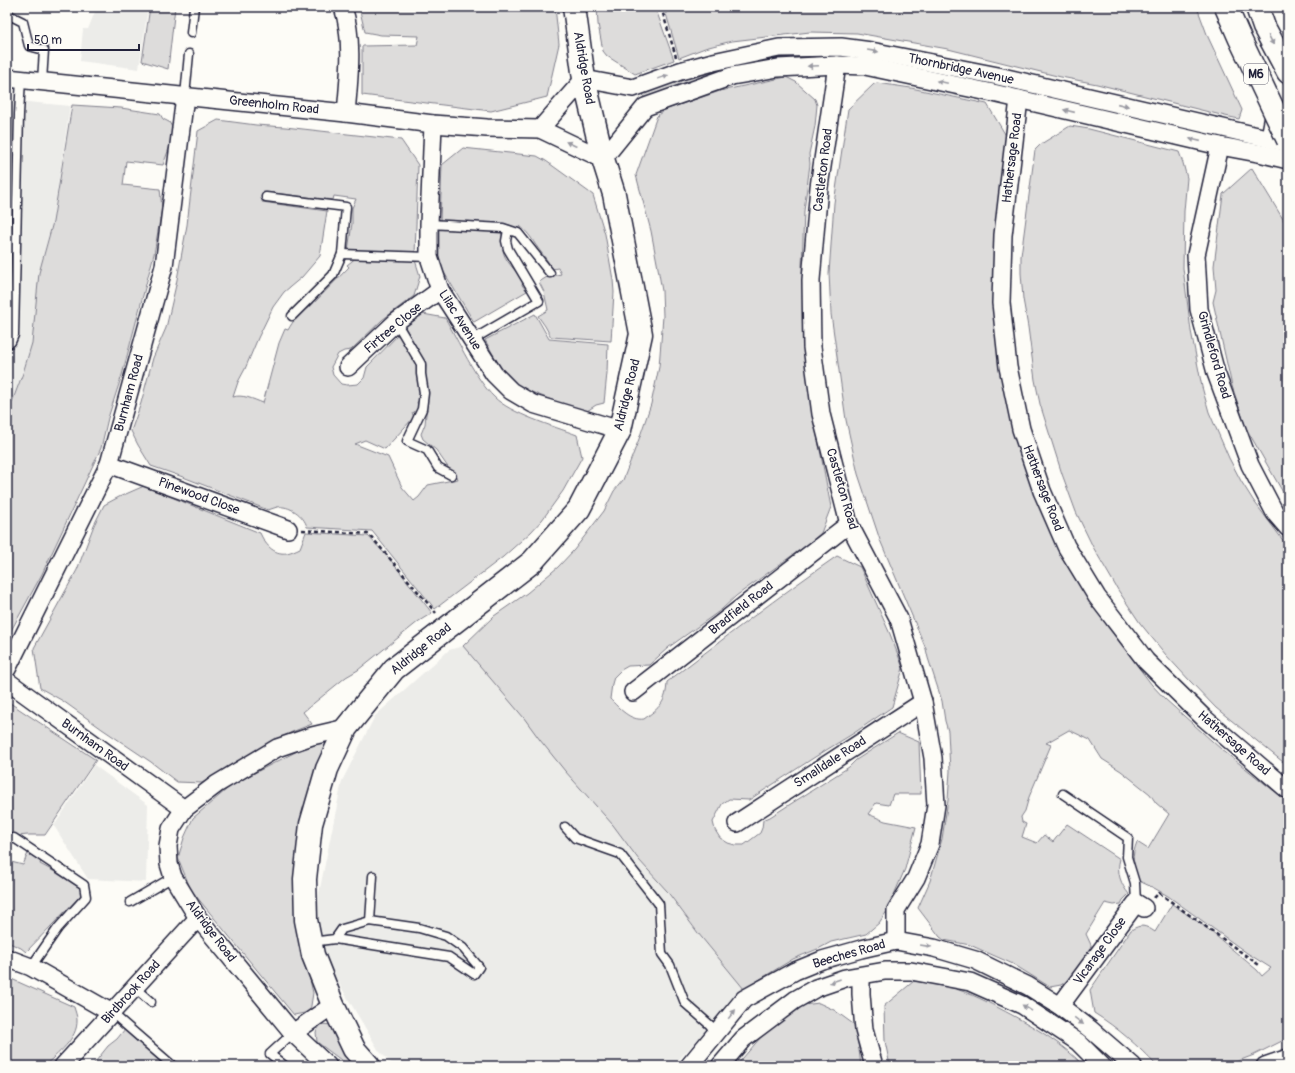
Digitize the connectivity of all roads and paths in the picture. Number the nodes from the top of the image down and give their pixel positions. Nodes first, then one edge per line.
1 (194, 7) edge
2 (343, 7) edge
3 (574, 7) edge
4 (661, 7) edge
5 (1226, 7) edge
6 (1257, 7) edge
7 (7, 14) edge
8 (191, 33) dead end
9 (189, 54) dead end
10 (839, 56) junction
11 (680, 71) junction
12 (1288, 72) edge
13 (14, 78) edge
14 (584, 79) junction
15 (42, 81) junction
16 (633, 88) junction
17 (1020, 90) junction
18 (185, 96) junction
19 (645, 107) junction
20 (1271, 109) junction
21 (346, 113) junction
22 (433, 124) junction
23 (540, 129) junction
24 (1221, 137) junction
25 (1265, 137) junction
26 (1288, 142) edge
27 (1263, 154) junction
28 (603, 158) junction
29 (1288, 160) edge
30 (266, 197) dead end
31 (429, 224) junction
32 (508, 230) junction
33 (342, 254) junction
34 (429, 257) junction
35 (550, 273) dead end
36 (440, 290) junction
37 (292, 316) dead end
38 (396, 322) junction
39 (472, 340) junction
40 (8, 345) edge
41 (348, 367) dead end
42 (620, 430) junction
43 (110, 464) junction
44 (451, 476) dead end
45 (849, 524) junction
46 (288, 528) joint
47 (1288, 528) edge
48 (448, 627) junction
49 (7, 669) edge
50 (7, 681) edge
51 (633, 692) dead end
52 (923, 702) junction
53 (346, 728) junction
54 (1288, 790) edge
55 (1063, 794) dead end
56 (184, 809) junction
57 (737, 823) dead end
58 (565, 827) dead end
59 (7, 839) edge
60 (373, 876) dead end
61 (173, 877) junction
62 (130, 902) dead end
63 (1140, 906) junction
64 (198, 918) junction
65 (370, 921) junction
66 (336, 939) junction
67 (310, 942) junction
68 (896, 942) junction
69 (11, 961) edge
70 (1259, 964) dead end
71 (32, 967) junction
72 (861, 976) junction
73 (134, 988) junction
74 (151, 1002) dead end
75 (333, 1005) junction
76 (1060, 1006) junction
77 (112, 1013) junction
78 (293, 1033) junction
79 (716, 1034) junction
80 (1288, 1058) edge
81 (320, 1062) edge
82 (64, 1066) edge
83 (173, 1066) edge
84 (285, 1066) edge
85 (369, 1066) edge
86 (689, 1066) edge
87 (720, 1066) edge
88 (874, 1066) edge
89 (1102, 1066) edge
90 (1133, 1066) edge
91 (1265, 1066) edge

1 - 8 lane
2 - 21 street
3 - 14 main road, Aldridge Road
4 - 11 path
5 - 20 lane
5 - 26 main road, M6, bridge
6 -> 12 main road, M6
7 - 15 lane
9 - 18 lane
10 - 11 street, Thornbridge Avenue
10 - 17 street, Thornbridge Avenue
10 -> 19 street, Thornbridge Avenue
10 - 45 street, Castleton Road
16 -> 11 street, Thornbridge Avenue
13 - 15 street, Greenholm Road
13 - 40 lane
14 - 16 street
14 - 23 street
14 - 28 main road, Aldridge Road
15 - 18 street, Greenholm Road
16 - 19 street
17 - 24 street, Thornbridge Avenue
17 - 54 street, Hathersage Road
18 - 21 street, Greenholm Road
18 - 43 street, Burnham Road
19 - 28 street
20 - 25 lane
20 - 26 lane
21 - 22 street, Greenholm Road
22 - 23 street, Greenholm Road
22 - 31 street, Lilac Avenue
28 -> 23 street, Greenholm Road
24 - 25 street, Thornbridge Avenue
24 - 27 street, Thornbridge Avenue
24 - 47 street, Grindleford Road
25 - 26 street, Thornbridge Avenue
25 - 27 lane
27 - 29 street, Thornbridge Avenue
28 - 42 main road, Aldridge Road
30 - 33 lane
31 - 32 lane
31 - 34 street, Lilac Avenue
32 - 35 lane
32 - 39 lane
33 - 34 lane
33 - 37 lane
34 - 36 street, Lilac Avenue
36 - 38 street, Firtree Close
36 - 39 street, Lilac Avenue
38 - 41 street, Firtree Close
38 - 44 lane
39 - 42 street, Lilac Avenue
42 - 48 main road, Aldridge Road
43 - 46 street, Pinewood Close
43 - 49 street, Burnham Road
45 - 51 street, Bradfield Road
45 - 52 street, Castleton Road
46 - 48 path
48 - 53 main road, Aldridge Road
50 - 56 street, Burnham Road
52 - 57 street, Smalldale Road
52 - 68 street, Castleton Road
53 - 56 street, Aldridge Road
53 - 67 main road, Aldridge Road
55 - 63 lane
56 - 61 street, Aldridge Road
58 - 79 lane
59 - 71 lane
60 - 65 lane
61 - 62 lane
61 - 64 street, Aldridge Road
63 - 70 path
63 - 76 street, Vicarage Close
64 - 73 street, Birdbrook Road
64 - 78 street, Aldridge Road
65 - 66 lane
65 - 66 lane
66 - 67 lane
67 - 75 main road, Aldridge Road
68 -> 76 street, Beeches Road
79 -> 68 street, Beeches Road
69 - 71 street
71 - 77 street
72 -> 87 street, Beeches Road
72 - 88 street
89 -> 72 street, Beeches Road
73 - 74 lane
73 - 77 street, Birdbrook Road
75 - 78 street
75 - 85 main road, Aldridge Road
76 -> 90 street, Beeches Road
77 - 82 street, Birdbrook Road
77 - 83 lane
78 - 81 street, Aldridge Road
78 - 84 lane
79 - 86 street, Beeches Road
80 - 91 street

